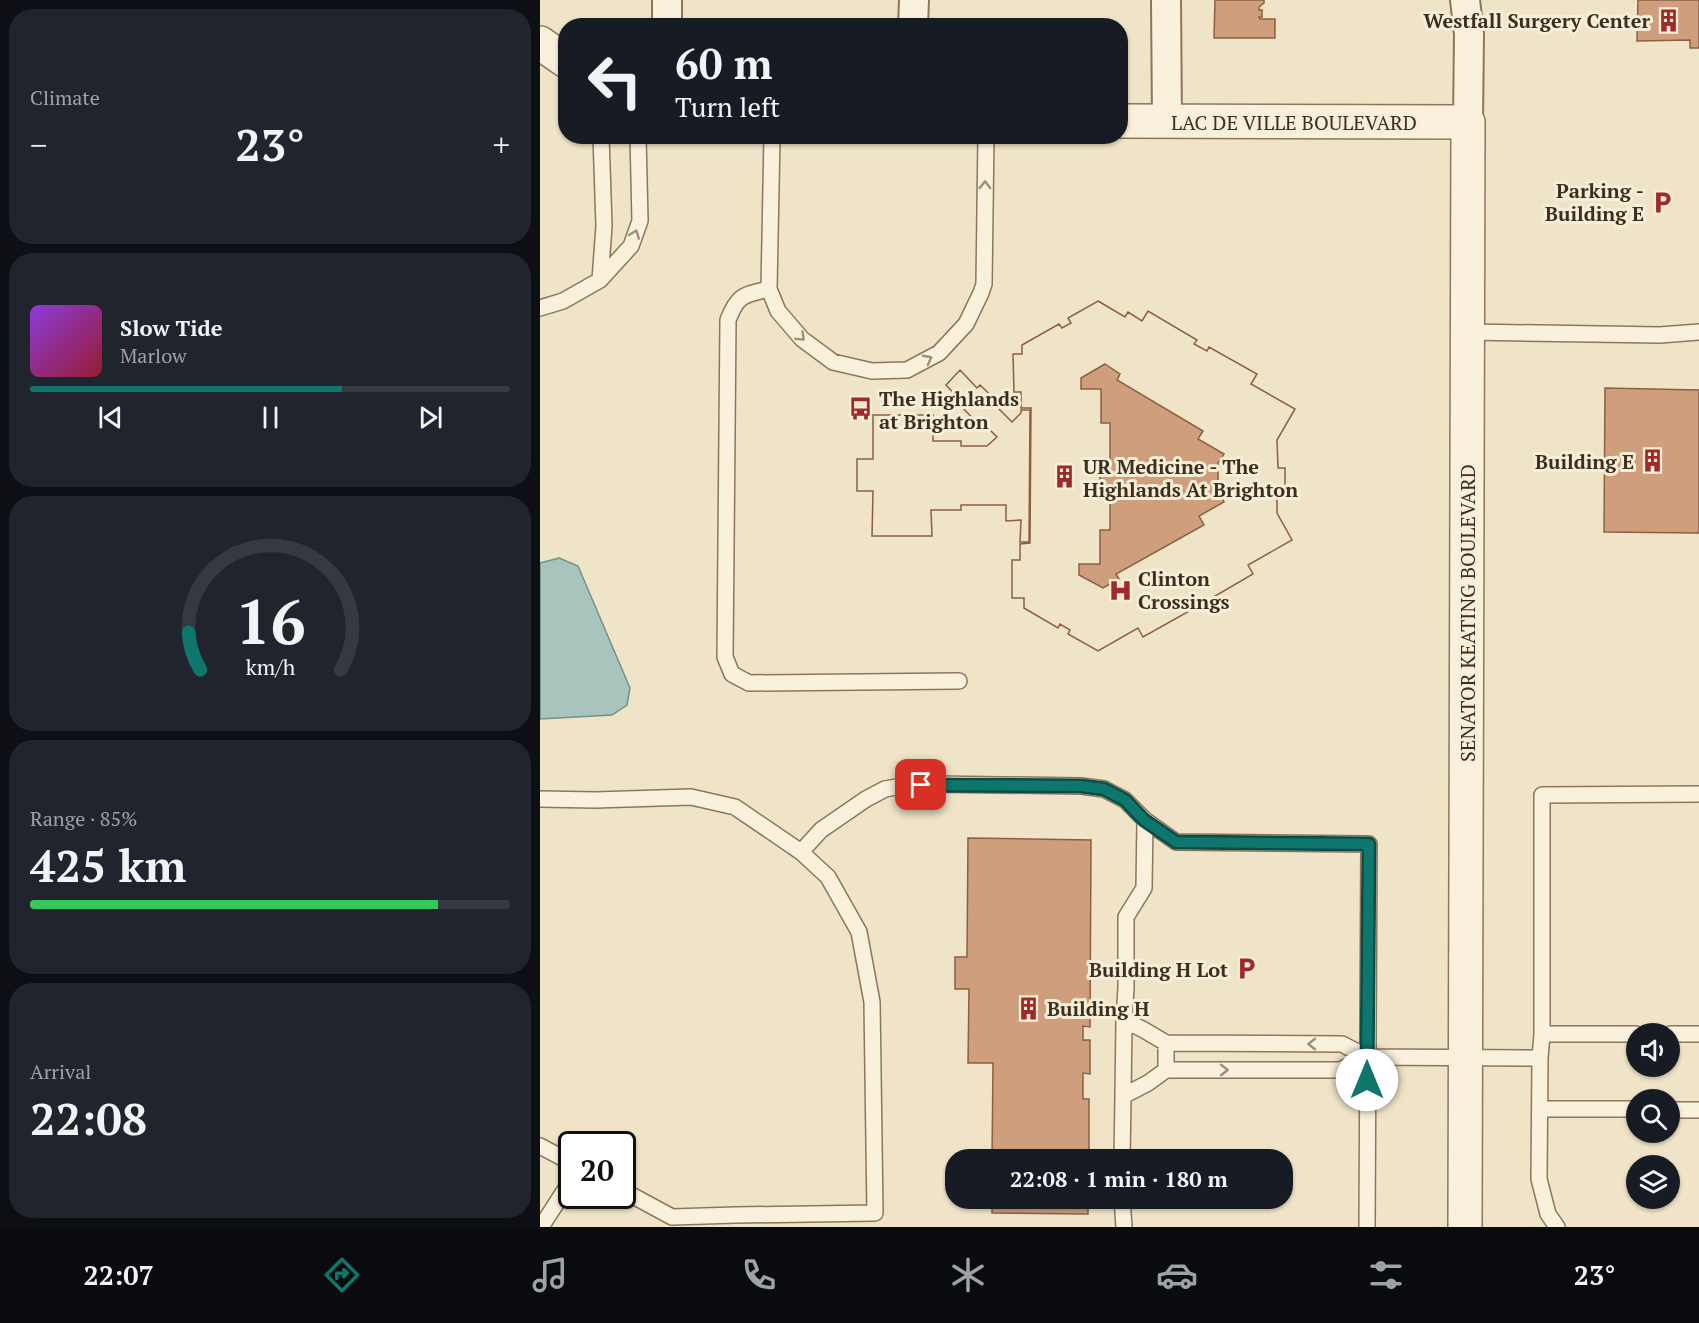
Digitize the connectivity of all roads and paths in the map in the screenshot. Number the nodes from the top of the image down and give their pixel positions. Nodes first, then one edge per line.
1 (914, 0) edge
2 (1166, 0) edge
3 (1465, 0) edge
4 (913, 18) edge
5 (540, 43) edge
6 (558, 56) edge
7 (1128, 121) edge
8 (1167, 122) junction
9 (1468, 122) junction
10 (601, 144) edge
11 (638, 144) edge
12 (772, 144) edge
13 (986, 144) edge
14 (600, 280) junction
15 (769, 289) junction
16 (540, 308) edge
17 (1468, 332) junction
18 (1699, 332) edge
19 (959, 681) dead end
20 (1699, 794) edge
21 (540, 799) edge
22 (1144, 820) junction
23 (801, 852) junction
24 (1124, 1020) junction
25 (1542, 1034) junction
26 (1626, 1034) edge
27 (1680, 1034) edge
28 (1699, 1034) edge
29 (1166, 1043) junction
30 (1367, 1057) junction
31 (1466, 1058) junction
32 (1540, 1058) junction
33 (1166, 1070) junction
34 (1123, 1096) junction
35 (1540, 1108) junction
36 (1626, 1109) edge
37 (1680, 1110) edge
38 (1699, 1110) edge
39 (540, 1146) edge
40 (1122, 1149) edge
41 (558, 1156) edge
42 (636, 1199) edge
43 (558, 1201) edge
44 (1123, 1209) edge
45 (671, 1222) edge
46 (541, 1227) edge
47 (1124, 1227) edge
48 (1367, 1227) edge
49 (1465, 1227) edge
50 (1557, 1227) edge

1 - 4 street
2 - 8 street
3 - 9 street, SENATOR KEATING BOULEVARD
5 - 6 street
7 - 8 street, LAC DE VILLE BOULEVARD
8 - 9 street, LAC DE VILLE BOULEVARD
9 - 17 street, SENATOR KEATING BOULEVARD
10 - 14 lane
14 -> 11 lane
12 - 15 lane
15 -> 13 lane
14 - 16 lane
15 - 19 lane
17 - 18 lane
17 - 31 street, SENATOR KEATING BOULEVARD
20 - 25 lane
21 - 23 lane
22 - 23 lane
22 - 24 lane
22 - 30 lane
23 - 45 lane
24 - 29 lane
24 - 34 lane
25 - 26 lane
25 - 32 lane
27 - 28 lane
30 -> 29 lane
29 - 33 lane
30 - 31 lane
33 -> 30 lane
30 - 48 lane
31 - 32 lane
31 - 49 street, SENATOR KEATING BOULEVARD
32 - 35 lane
33 - 34 lane
34 - 40 lane
35 - 36 lane
35 - 50 lane
37 - 38 lane
39 - 41 lane
42 - 45 lane
43 - 46 lane
44 - 47 lane

